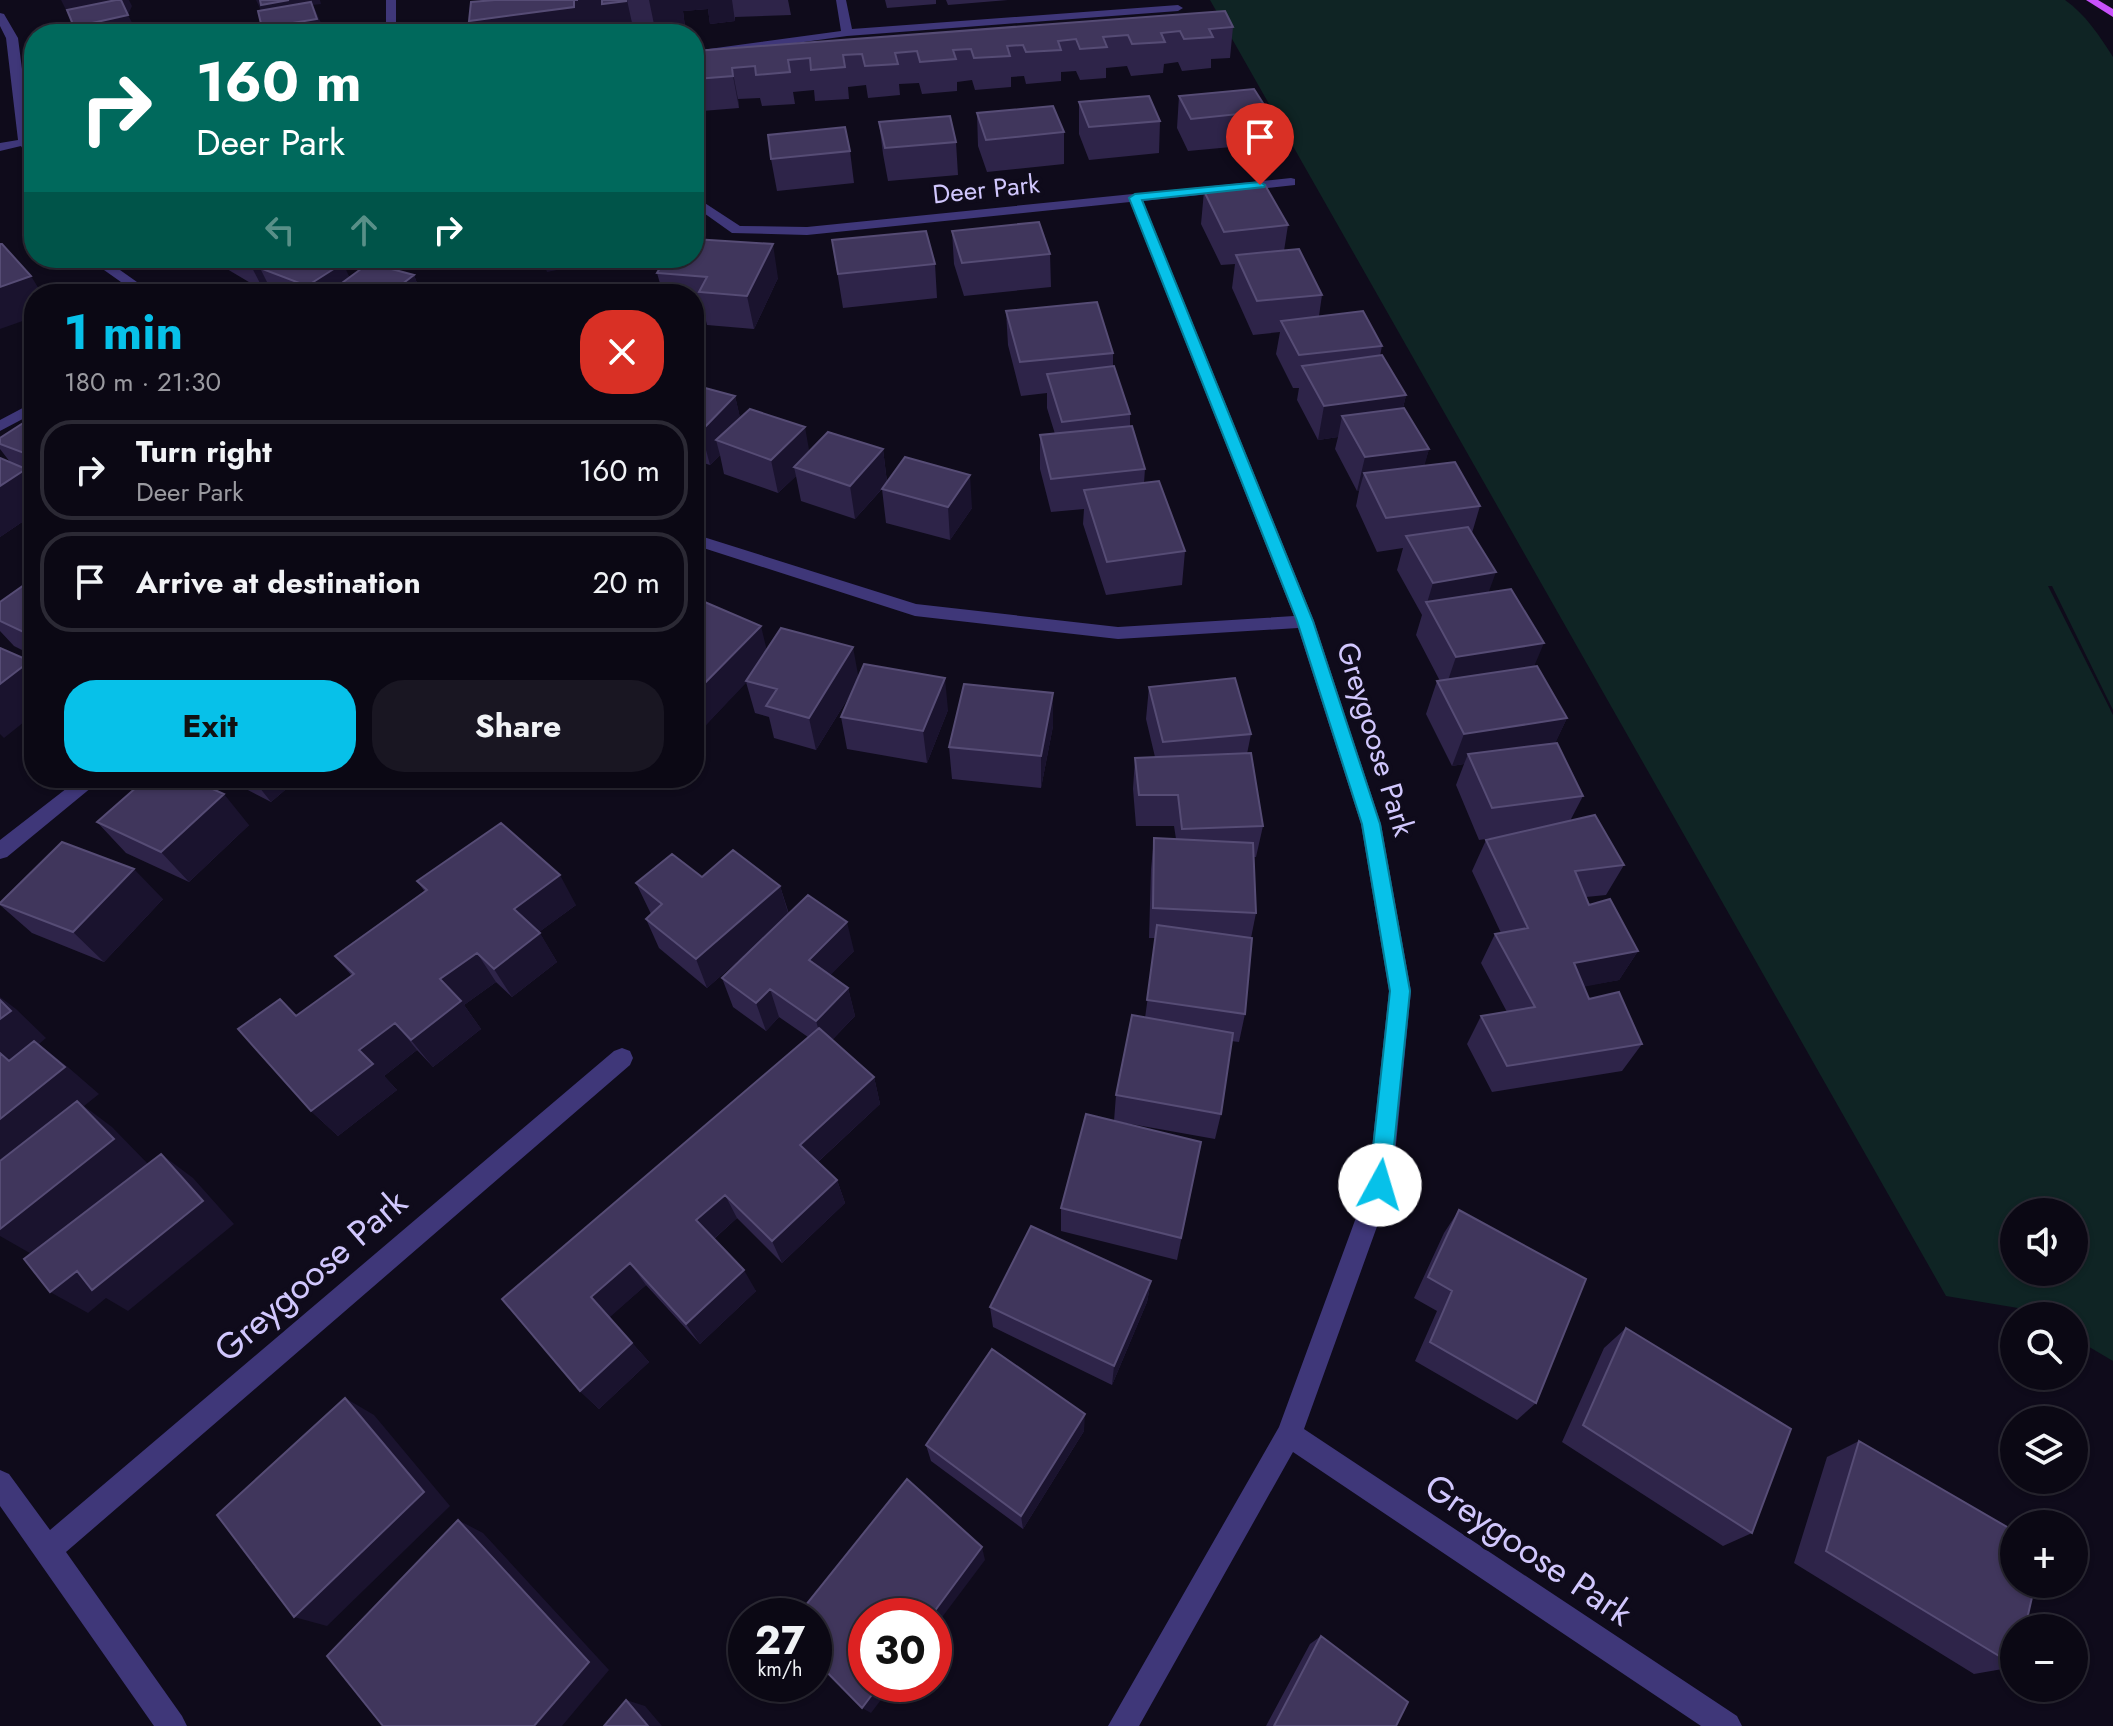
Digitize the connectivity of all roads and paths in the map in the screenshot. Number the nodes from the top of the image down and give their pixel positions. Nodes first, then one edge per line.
1 (391, 0) edge
2 (841, 0) edge
3 (2091, 0) edge
4 (1178, 8) dead end
5 (2113, 14) edge
6 (0, 16) edge
7 (391, 24) edge
8 (847, 33) junction
9 (704, 53) edge
10 (24, 142) joint
11 (0, 147) edge
12 (1291, 182) dead end
13 (1135, 198) junction
14 (704, 207) edge
15 (109, 268) edge
16 (132, 284) edge
17 (24, 413) edge
18 (0, 426) edge
19 (704, 542) edge
20 (1305, 621) junction
21 (80, 788) edge
22 (0, 851) edge
23 (622, 1058) dead end
24 (1289, 1434) junction
25 (0, 1483) edge
26 (47, 1550) junction
27 (172, 1726) edge
28 (1123, 1726) edge
29 (1727, 1726) edge

1 - 7 street
2 - 8 street
3 - 5 main road
4 - 8 street
6 - 10 street
8 - 9 street
10 - 11 street
12 - 13 street, Deer Park
13 - 14 street, Deer Park
13 - 20 street, Greygoose Park
15 - 16 street
17 - 18 street
19 - 20 street, Greygoose Park
20 - 24 street, Greygoose Park
21 - 22 street
23 - 26 street, Greygoose Park
24 - 28 street, Greygoose Park
24 - 29 street, Greygoose Park
25 - 26 street
26 - 27 street

